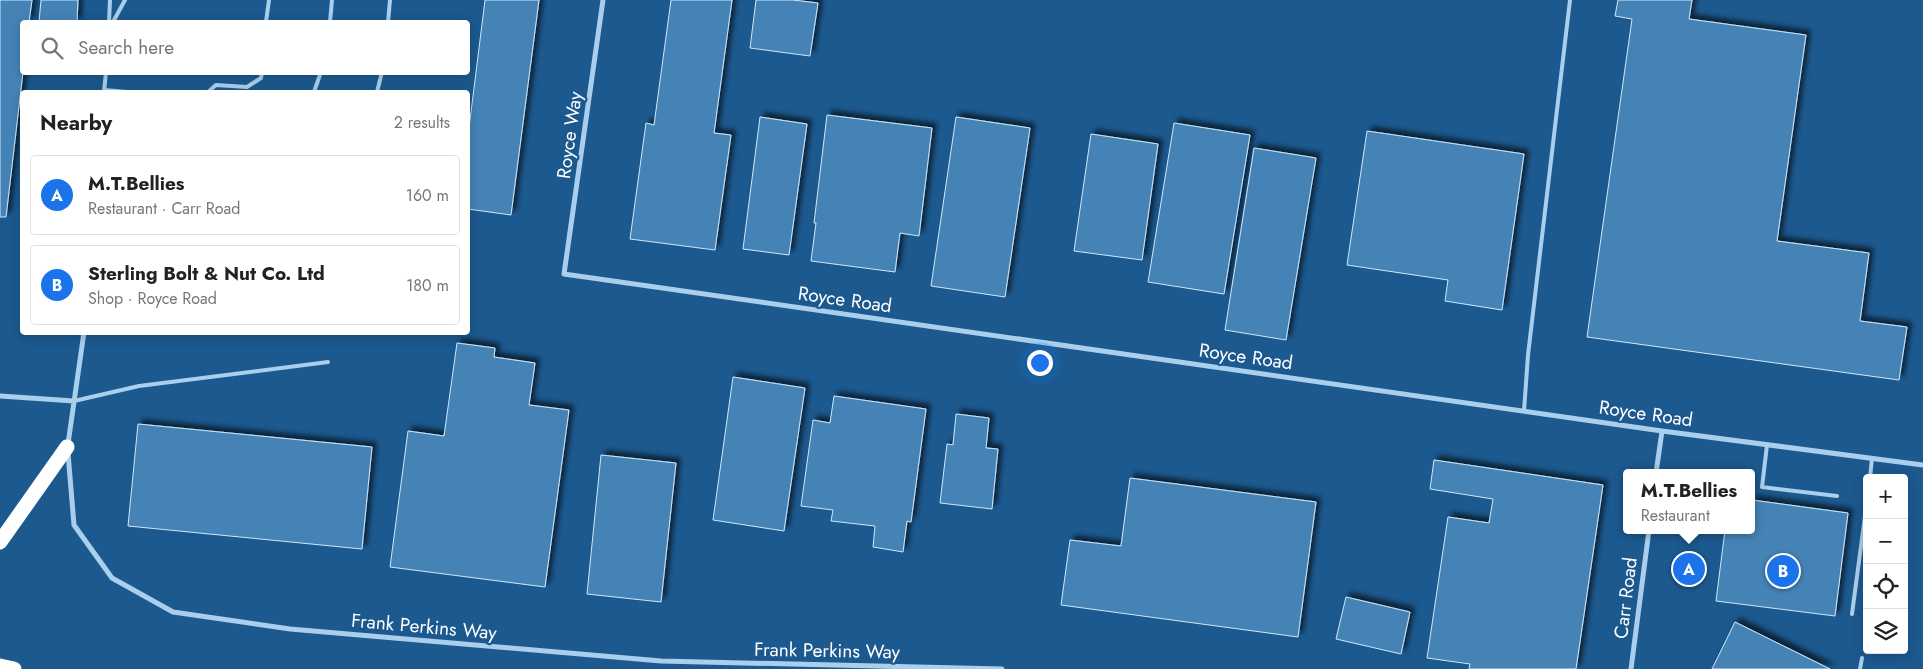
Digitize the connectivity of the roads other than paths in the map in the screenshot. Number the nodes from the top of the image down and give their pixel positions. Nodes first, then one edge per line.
1 (110, 0) edge
2 (124, 0) edge
3 (269, 0) edge
4 (332, 0) edge
5 (390, 0) edge
6 (603, 0) edge
7 (1570, 0) edge
8 (109, 20) edge
9 (114, 20) edge
10 (266, 20) edge
11 (330, 20) edge
12 (388, 20) edge
13 (106, 75) edge
14 (262, 75) edge
15 (320, 75) edge
16 (381, 75) edge
17 (105, 90) edge
18 (210, 90) edge
19 (315, 90) edge
20 (378, 90) edge
21 (564, 274) joint
22 (84, 335) edge
23 (328, 362) dead end
24 (0, 396) edge
25 (74, 401) junction
26 (1524, 411) junction
27 (1662, 431) junction
28 (1767, 445) junction
29 (67, 447) junction
30 (1872, 458) junction
31 (1923, 465) edge
32 (1657, 469) edge
33 (1870, 474) edge
34 (1838, 496) dead end
35 (1865, 519) edge
36 (1648, 534) edge
37 (0, 542) edge
38 (1852, 614) dead end
39 (1862, 658) dead end
40 (0, 666) edge
41 (14, 669) edge
42 (1002, 669) edge
43 (1631, 669) edge
44 (1860, 669) edge

1 - 8 lane
2 - 9 lane
3 - 10 lane
4 - 11 lane
5 - 12 lane
6 - 21 street, Royce Way
7 - 26 lane
13 - 17 lane
14 - 18 lane
15 - 19 lane
16 - 20 lane
21 - 26 street, Royce Road
22 - 25 street, Frank Perkins Way
23 - 25 lane
24 - 25 street
25 - 29 street, Frank Perkins Way
26 - 27 street, Royce Road
27 - 28 street, Royce Road
27 - 32 street
28 - 30 street, Royce Road
28 - 34 lane
29 - 37 highway
29 - 42 street, Frank Perkins Way
30 - 31 street, Royce Road
30 - 33 lane
35 - 38 lane
36 - 43 street, Carr Road
39 - 44 lane
40 - 41 highway

